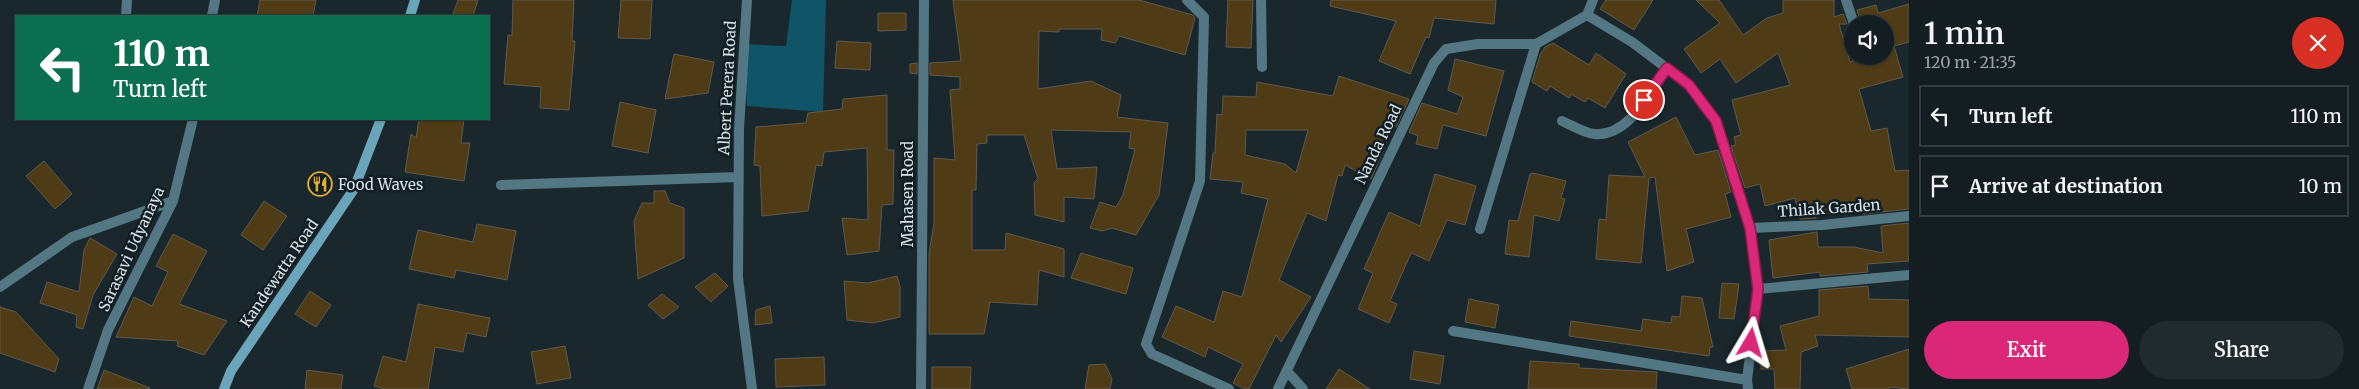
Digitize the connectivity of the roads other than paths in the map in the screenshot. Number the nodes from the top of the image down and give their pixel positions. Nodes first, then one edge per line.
1 (127, 0) edge
2 (215, 0) edge
3 (415, 0) edge
4 (747, 0) edge
5 (924, 0) edge
6 (1187, 0) edge
7 (1261, 0) edge
8 (1593, 0) edge
9 (1846, 0) edge
10 (126, 15) edge
11 (212, 15) edge
12 (410, 15) edge
13 (1587, 15) junction
14 (1851, 15) edge
15 (1536, 44) junction
16 (1262, 67) dead end
17 (1667, 68) junction
18 (193, 120) edge
19 (381, 120) edge
20 (1562, 121) dead end
21 (738, 177) junction
22 (501, 185) dead end
23 (173, 201) junction
24 (1909, 216) edge
25 (1750, 228) junction
26 (1480, 229) dead end
27 (1909, 275) edge
28 (0, 287) edge
29 (1758, 289) junction
30 (1453, 331) dead end
31 (1287, 371) junction
32 (1748, 384) edge
33 (88, 389) edge
34 (224, 389) edge
35 (752, 389) edge
36 (921, 389) edge
37 (1229, 389) edge
38 (1278, 389) edge
39 (1303, 389) edge

1 - 10 street
2 - 11 street
3 - 12 street
4 - 21 street, Albert Perera Road
5 - 36 street, Mahasen Road
6 - 37 street
7 - 16 street
8 - 13 street
9 - 14 street
13 - 15 street, Nanda Road
13 - 17 street
15 - 26 street
15 - 31 street, Nanda Road
17 - 20 street
17 - 25 street
18 - 23 street, Sarasavi Udyanaya
19 - 34 street, Kandewatta Road
21 - 22 street
21 - 35 street, Albert Perera Road
23 - 28 street
23 - 33 street, Sarasavi Udyanaya
24 - 25 street, Thilak Garden
25 - 29 street
27 - 29 street
29 - 32 street
30 - 32 street
31 - 38 street, Nanda Road
31 - 39 street

